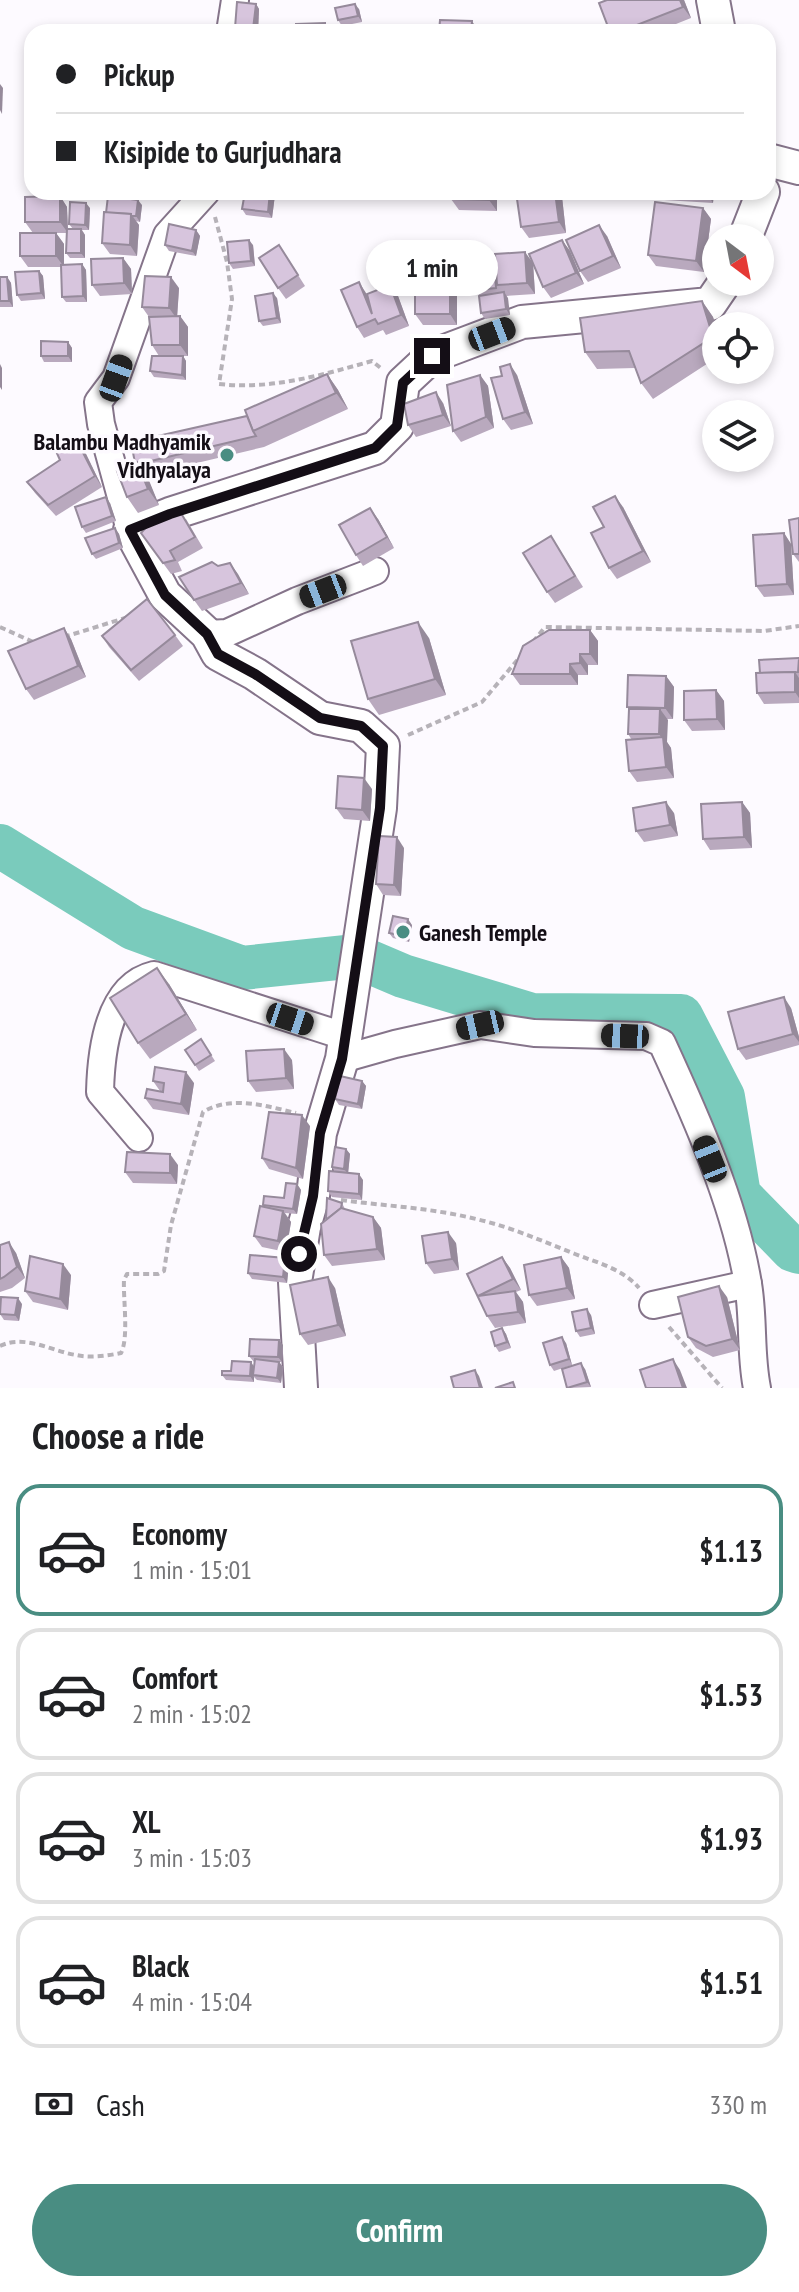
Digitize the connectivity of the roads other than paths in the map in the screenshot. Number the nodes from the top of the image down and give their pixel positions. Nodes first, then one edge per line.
1 (235, 0) edge
2 (713, 0) edge
3 (231, 24) edge
4 (718, 24) edge
5 (208, 200) edge
6 (760, 200) edge
7 (750, 224) edge
8 (715, 296) edge
9 (130, 530) junction
10 (375, 571) dead end
11 (207, 634) junction
12 (343, 1040) junction
13 (139, 1138) dead end
14 (748, 1284) junction
15 (653, 1305) road end
16 (301, 1388) edge
17 (757, 1388) edge

1 - 3 street
2 - 4 street
5 - 9 street
6 - 7 street
8 - 9 street
9 - 11 street
10 - 11 street
11 - 12 street
12 - 13 street
12 - 14 street
12 - 16 street
14 - 15 street
14 - 17 street

